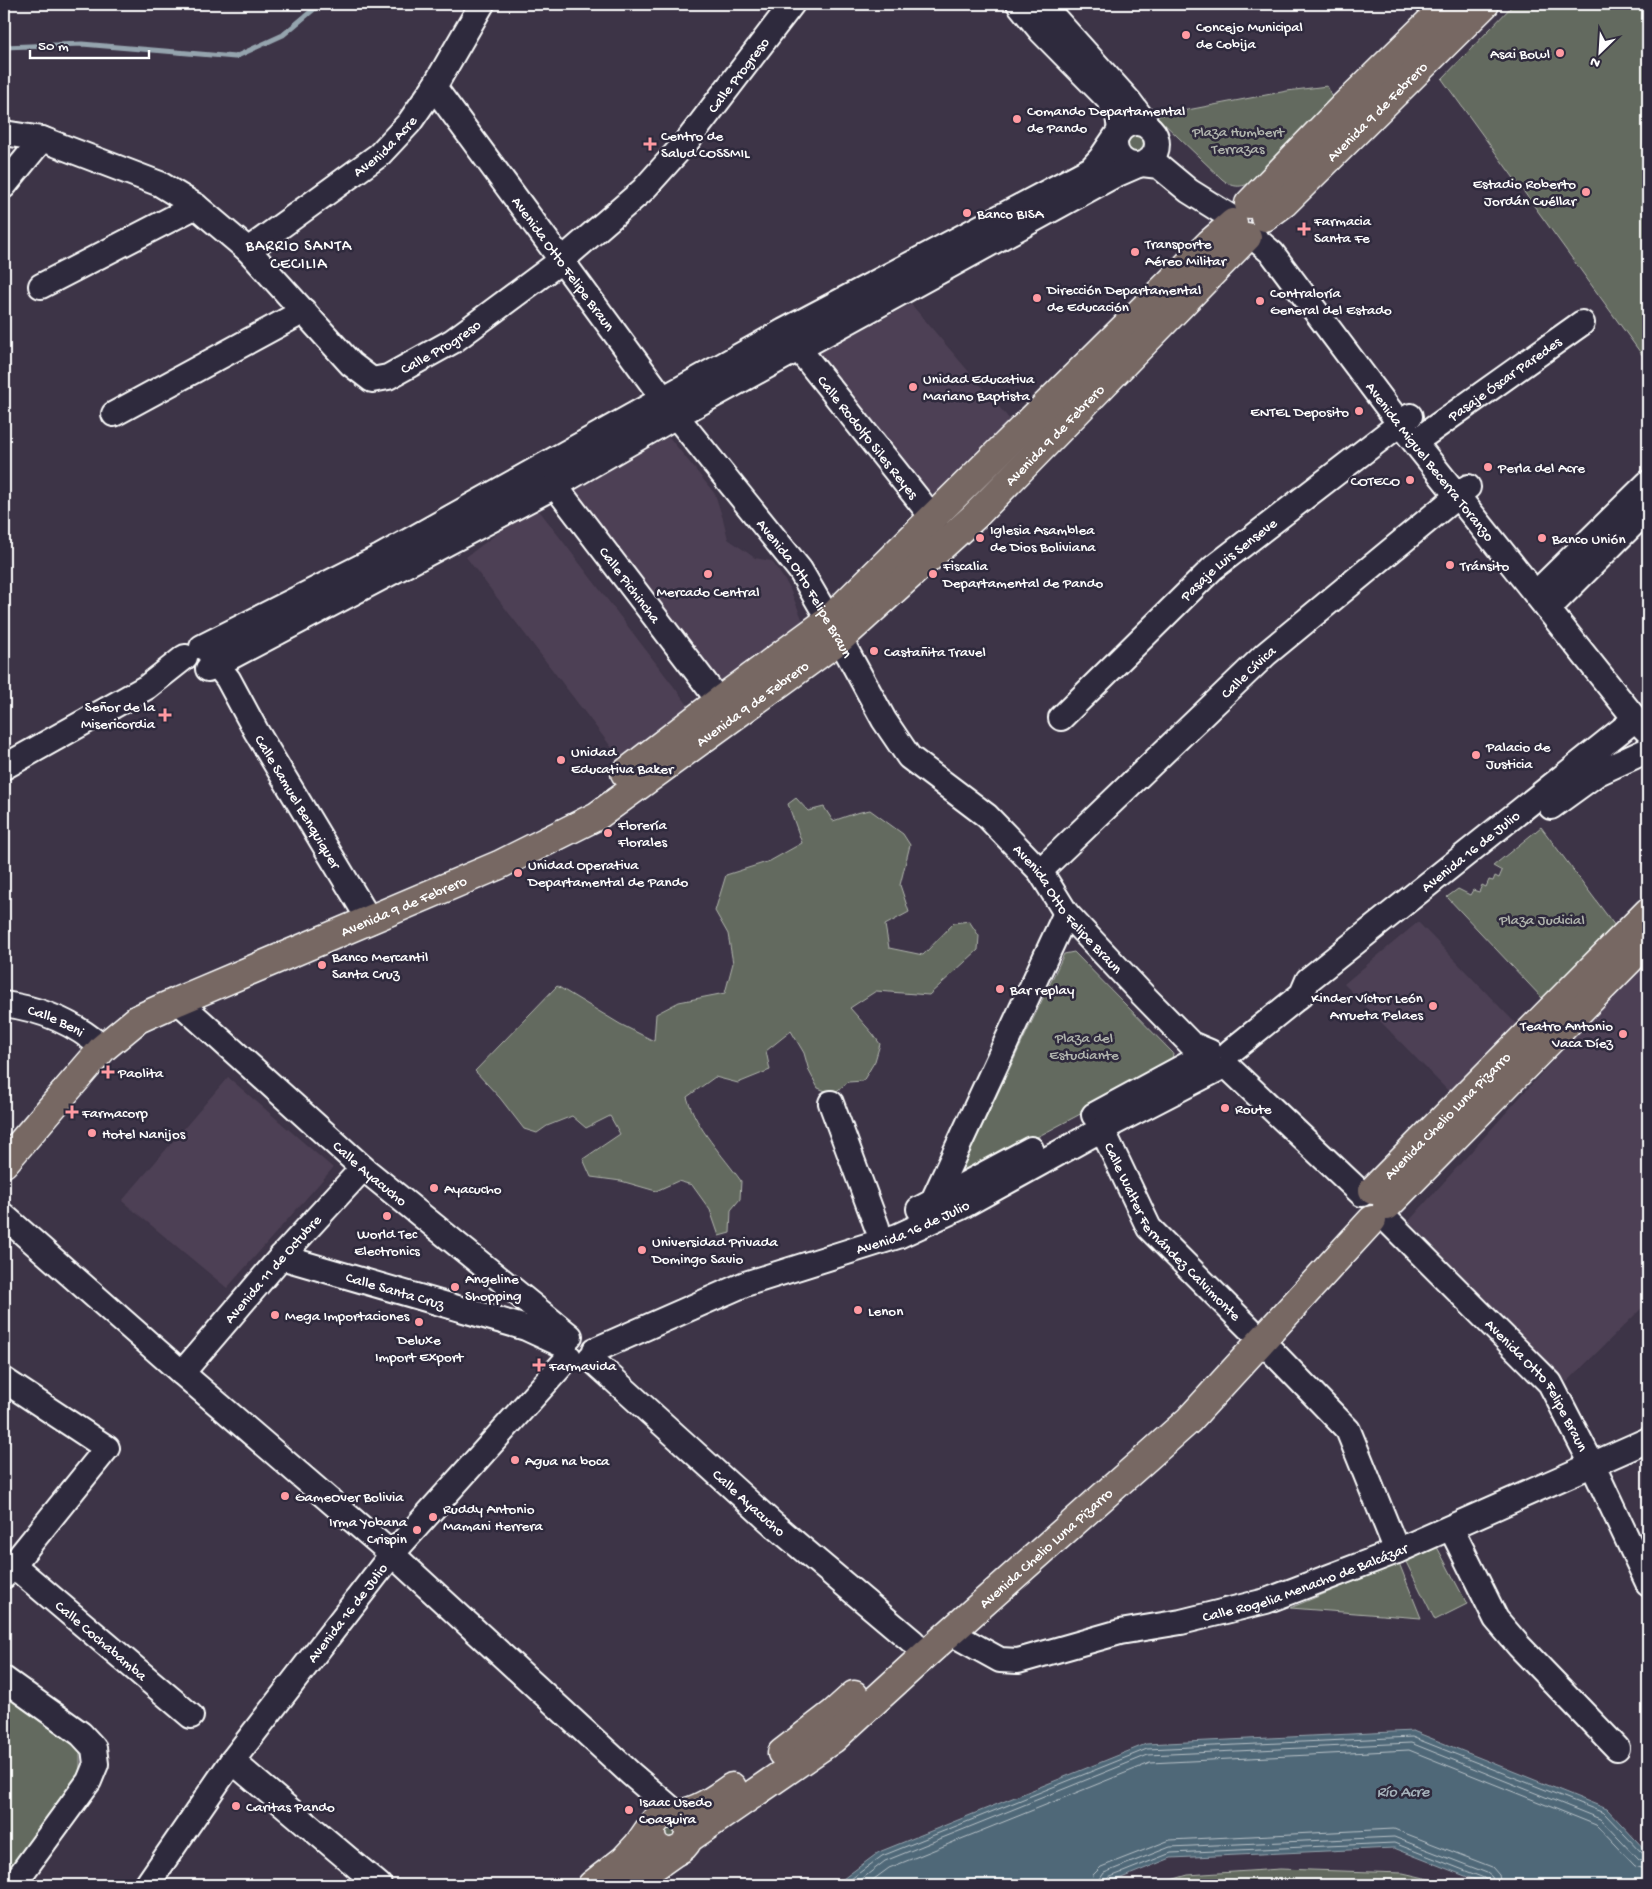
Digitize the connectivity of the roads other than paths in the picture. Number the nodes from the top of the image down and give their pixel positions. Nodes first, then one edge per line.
1 (482, 4) edge
2 (792, 4) edge
3 (1019, 4) edge
4 (1448, 4) edge
5 (1485, 4) edge
6 (1053, 8) edge
7 (434, 87) junction
8 (4, 133) edge
9 (1118, 133) junction
10 (1153, 136) junction
11 (42, 139) junction
12 (1139, 165) junction
13 (4, 186) edge
14 (196, 206) junction
15 (1248, 221) junction
16 (248, 250) junction
17 (562, 260) junction
18 (41, 286) dead end
19 (304, 311) junction
20 (1582, 324) dead end
21 (784, 331) junction
22 (798, 350) junction
23 (669, 407) junction
24 (114, 414) dead end
25 (1405, 420) junction
26 (1426, 434) junction
27 (548, 477) junction
28 (1648, 483) edge
29 (1463, 491) junction
30 (1648, 508) edge
31 (933, 518) junction
32 (943, 548) junction
33 (1547, 596) junction
34 (835, 629) junction
35 (209, 664) junction
36 (719, 701) junction
37 (1061, 718) dead end
38 (1643, 729) edge
39 (4, 767) edge
40 (1040, 871) junction
41 (1648, 912) edge
42 (1066, 913) junction
43 (366, 916) junction
44 (1648, 941) edge
45 (1302, 994) junction
46 (178, 1001) junction
47 (4, 1004) edge
48 (98, 1043) junction
49 (1219, 1060) junction
50 (832, 1104) dead end
51 (1102, 1129) junction
52 (4, 1141) edge
53 (4, 1164) edge
54 (363, 1168) junction
55 (1373, 1206) junction
56 (929, 1213) junction
57 (4, 1216) edge
58 (876, 1227) junction
59 (281, 1257) junction
60 (1256, 1335) junction
61 (580, 1347) junction
62 (182, 1373) junction
63 (4, 1380) edge
64 (1648, 1440) edge
65 (1593, 1466) junction
66 (1451, 1528) junction
67 (1397, 1551) junction
68 (392, 1554) junction
69 (6, 1573) edge
70 (1648, 1584) edge
71 (951, 1633) junction
72 (913, 1642) junction
73 (4, 1679) edge
74 (191, 1716) dead end
75 (1617, 1748) dead end
76 (232, 1761) junction
77 (631, 1774) junction
78 (669, 1828) junction
79 (368, 1882) edge
80 (14, 1885) edge
81 (147, 1885) edge
82 (592, 1885) edge
83 (628, 1885) edge

1 - 7 street, Avenida Acre
2 - 17 street, Calle Progreso
3 - 9 street
4 - 15 main road, Avenida 9 de Febrero
5 - 15 main road, Avenida 9 de Febrero
6 - 10 street, Avenida Miguel Becerra Toranzo
7 - 16 street, Avenida Acre
7 - 17 street, Avenida Otto Felipe Braun
8 - 11 street, Calle Progreso
9 - 10 street
9 - 12 street
9 - 21 street
10 - 12 street
10 - 15 street, Avenida Miguel Becerra Toranzo
11 - 13 street
11 - 14 street, Calle Progreso
12 - 15 street, Avenida Miguel Becerra Toranzo
12 - 22 street
14 - 16 street, Calle Progreso
14 - 18 street
15 - 25 street, Avenida Miguel Becerra Toranzo
15 - 31 main road, Avenida 9 de Febrero
15 - 32 main road, Avenida 9 de Febrero
16 - 19 street, Calle Progreso
17 - 19 street, Calle Progreso
17 - 23 street, Avenida Otto Felipe Braun
19 - 24 street
20 - 26 street, Pasaje Óscar Paredes
21 - 22 street, Calle Rodolfo Siles Reyes
21 - 23 street
22 - 23 street
22 - 31 street, Calle Rodolfo Siles Reyes
23 - 27 street
23 - 34 street, Avenida Otto Felipe Braun
25 - 26 street, Avenida Miguel Becerra Toranzo
25 - 29 street, Avenida Miguel Becerra Toranzo
25 - 37 street, Pasaje Luis Senseve
26 - 29 street, Avenida Miguel Becerra Toranzo
27 - 35 street
27 - 35 street
27 - 36 street, Calle Pichincha
28 - 33 street
29 - 33 street, Avenida Miguel Becerra Toranzo
29 - 40 street, Calle Cívica
30 - 33 street
31 - 32 street, Calle Rodolfo Siles Reyes
31 - 34 main road, Avenida 9 de Febrero
32 - 34 main road, Avenida 9 de Febrero
33 - 38 street, Avenida Miguel Becerra Toranzo
33 - 38 street, Avenida Miguel Becerra Toranzo
34 - 36 main road, Avenida 9 de Febrero
34 - 40 street, Avenida Otto Felipe Braun
34 - 43 main road, Avenida 9 de Febrero
35 - 39 street
35 - 43 street, Calle Samuel Benquiquer
36 - 43 main road, Avenida 9 de Febrero
38 - 45 street, Avenida 16 de Julio
38 - 45 street, Avenida 16 de Julio
40 - 42 street, Avenida Otto Felipe Braun
41 - 55 main road, Avenida Chelio Luna Pizarro
42 - 49 street, Avenida Otto Felipe Braun
42 - 56 street
43 - 46 main road, Avenida 9 de Febrero
43 - 48 main road, Avenida 9 de Febrero
44 - 55 main road, Avenida Chelio Luna Pizarro
45 - 49 street, Avenida 16 de Julio
46 - 48 main road, Avenida 9 de Febrero
46 - 54 street, Calle Ayacucho
47 - 48 street, Calle Beni
48 - 52 main road, Avenida 9 de Febrero
48 - 53 main road, Avenida 9 de Febrero
49 - 51 street, Avenida 16 de Julio
49 - 55 street, Avenida Otto Felipe Braun
49 - 56 street, Avenida 16 de Julio
50 - 58 street
51 - 56 street, Avenida 16 de Julio
51 - 60 street, Calle Walter Fernández Calvimonte
54 - 59 street, Avenida 11 de Octubre
54 - 61 street, Calle Ayacucho
55 - 60 main road, Avenida Chelio Luna Pizarro
55 - 65 street, Avenida Otto Felipe Braun
56 - 58 street, Avenida 16 de Julio
56 - 61 street, Avenida 16 de Julio
57 - 62 street
58 - 61 street, Avenida 16 de Julio
59 - 61 street, Calle Santa Cruz
59 - 62 street, Avenida 11 de Octubre
60 - 67 street, Calle Walter Fernández Calvimonte
60 - 71 main road, Avenida Chelio Luna Pizarro
60 - 72 main road, Avenida Chelio Luna Pizarro
61 - 68 street, Avenida 16 de Julio
61 - 72 street, Calle Ayacucho
62 - 68 street
63 - 69 street
64 - 65 street, Calle Rogelia Menacho de Balcázar
65 - 66 street, Calle Rogelia Menacho de Balcázar
65 - 70 street, Avenida Otto Felipe Braun
66 - 67 street, Calle Rogelia Menacho de Balcázar
66 - 75 street
67 - 71 street, Calle Rogelia Menacho de Balcázar
68 - 76 street, Avenida 16 de Julio
68 - 77 street
69 - 74 street, Calle Cochabamba
71 - 78 main road, Avenida Chelio Luna Pizarro
72 - 78 main road, Avenida Chelio Luna Pizarro
73 - 80 street
76 - 79 street
76 - 81 street, Avenida 16 de Julio
77 - 78 street
77 - 78 street
78 - 82 main road, Avenida Chelio Luna Pizarro
78 - 83 main road, Avenida Chelio Luna Pizarro

